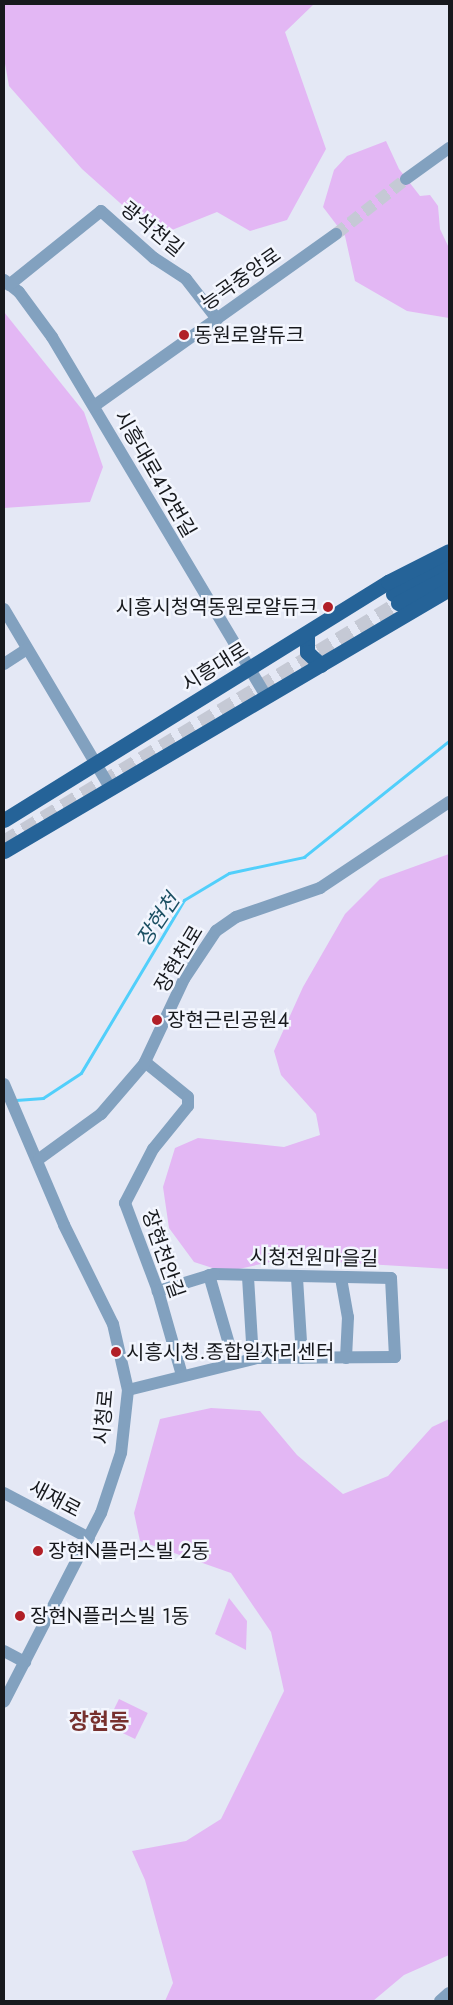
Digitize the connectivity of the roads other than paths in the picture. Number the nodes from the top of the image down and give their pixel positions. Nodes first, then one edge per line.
1 (449, 148) edge
2 (406, 179) tunnel mouth
3 (336, 234) tunnel mouth
4 (6, 282) edge
5 (217, 318) junction
6 (94, 406) junction
7 (449, 551) edge
8 (449, 564) edge
9 (449, 576) edge
10 (449, 589) edge
11 (4, 610) edge
12 (307, 633) junction
13 (27, 649) junction
14 (4, 664) edge
15 (321, 665) junction
16 (249, 670) junction
17 (265, 694) junction
18 (97, 764) junction
19 (109, 786) junction
20 (449, 802) edge
21 (4, 820) edge
22 (4, 851) edge
23 (145, 1062) junction
24 (5, 1087) edge
25 (39, 1159) junction
26 (209, 1275) junction
27 (248, 1277) junction
28 (297, 1278) junction
29 (342, 1278) junction
30 (158, 1291) junction
31 (253, 1358) junction
32 (302, 1358) junction
33 (346, 1358) junction
34 (234, 1361) junction
35 (182, 1375) junction
36 (128, 1390) junction
37 (5, 1497) edge
38 (90, 1538) junction
39 (4, 1651) edge
40 (24, 1662) junction
41 (5, 1698) edge
42 (449, 1993) edge
43 (440, 2001) edge

1 - 2 street
3 - 5 street, 능곡중앙로
4 - 5 street, 광석천길
4 - 6 street, 시흥대로412번길
5 - 6 street, 능곡중앙로
6 - 16 street, 시흥대로412번길
7 - 12 main road, 시흥대로
8 - 9 main road
10 - 15 main road
11 - 13 street
12 - 15 main road
12 - 16 main road, 시흥대로
13 - 14 street
13 - 18 street
15 - 17 main road
16 - 17 street, 시흥대로412번길
16 - 18 main road, 시흥대로
17 - 19 main road
18 - 19 street
18 - 21 main road, 시흥대로
19 - 22 main road
20 - 23 street, 장현천로
23 - 25 street, 장현천로
23 - 30 street, 장현천안길
24 - 25 street, 시청로
25 - 36 street, 시청로
26 - 27 street, 시청전원마을길
26 - 30 street, 시청전원마을길
26 - 34 street
27 - 28 street, 시청전원마을길
27 - 31 street
28 - 29 street, 시청전원마을길
28 - 32 street
29 - 33 street
29 - 33 street, 시청전원마을길
30 - 35 street, 장현천안길
31 - 32 street, 시청전원마을길
31 - 34 street, 시청전원마을길
32 - 33 street, 시청전원마을길
34 - 35 street, 시청전원마을길
35 - 36 street, 시청전원마을길
36 - 38 street, 시청로
37 - 38 street, 새재로
38 - 40 street, 시청로
39 - 40 street
40 - 41 street, 시청로
42 - 43 street

